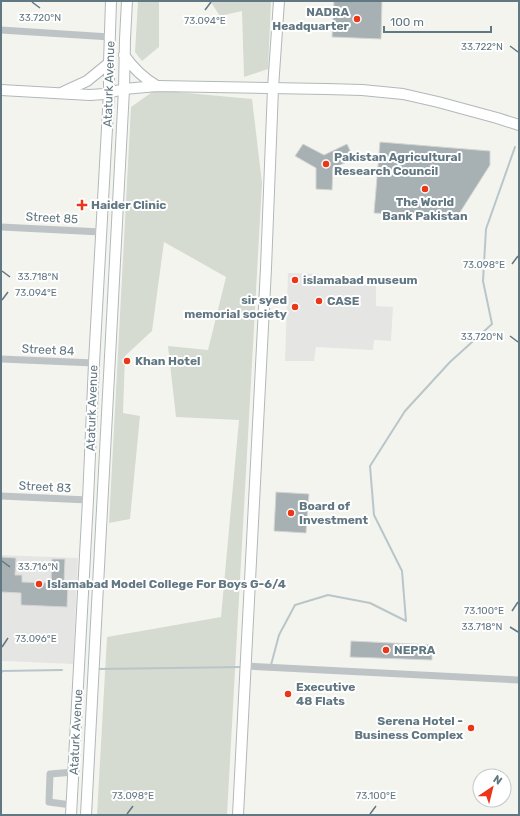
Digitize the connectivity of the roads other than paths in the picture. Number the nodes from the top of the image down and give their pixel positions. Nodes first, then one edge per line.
1 (112, 1) edge
2 (127, 1) edge
3 (279, 1) edge
4 (1, 30) edge
5 (110, 37) junction
6 (124, 55) junction
7 (109, 63) junction
8 (157, 86) junction
9 (124, 88) junction
10 (273, 88) junction
11 (1, 90) edge
12 (110, 92) junction
13 (59, 93) junction
14 (519, 125) edge
15 (1, 227) edge
16 (101, 232) junction
17 (1, 359) edge
18 (94, 363) junction
19 (1, 496) edge
20 (88, 500) junction
21 (86, 532) junction
22 (101, 532) junction
23 (246, 666) junction
24 (519, 680) edge
25 (74, 772) junction
26 (71, 810) edge
27 (86, 815) edge
28 (238, 815) edge

1 - 5 street, Ataturk Avenue
2 - 6 street, Ataturk Avenue
3 - 10 street
4 - 5 street
5 - 7 street, Ataturk Avenue
6 - 8 street
6 - 9 street, Ataturk Avenue
7 - 12 street, Ataturk Avenue
7 - 13 street
8 - 9 street
8 - 10 street
9 - 12 street
9 - 22 street, Ataturk Avenue
10 - 14 street
10 - 23 street
11 - 13 street
12 - 13 street
12 - 16 street, Ataturk Avenue
15 - 16 street, Street 85
16 - 18 street, Ataturk Avenue
17 - 18 street, Street 84
18 - 20 street, Ataturk Avenue
19 - 20 street, Street 83
20 - 21 street, Ataturk Avenue
21 - 22 street
21 - 25 street, Ataturk Avenue
22 - 27 street, Ataturk Avenue
23 - 24 street
23 - 28 street
25 - 26 street, Ataturk Avenue
25 - 26 street

